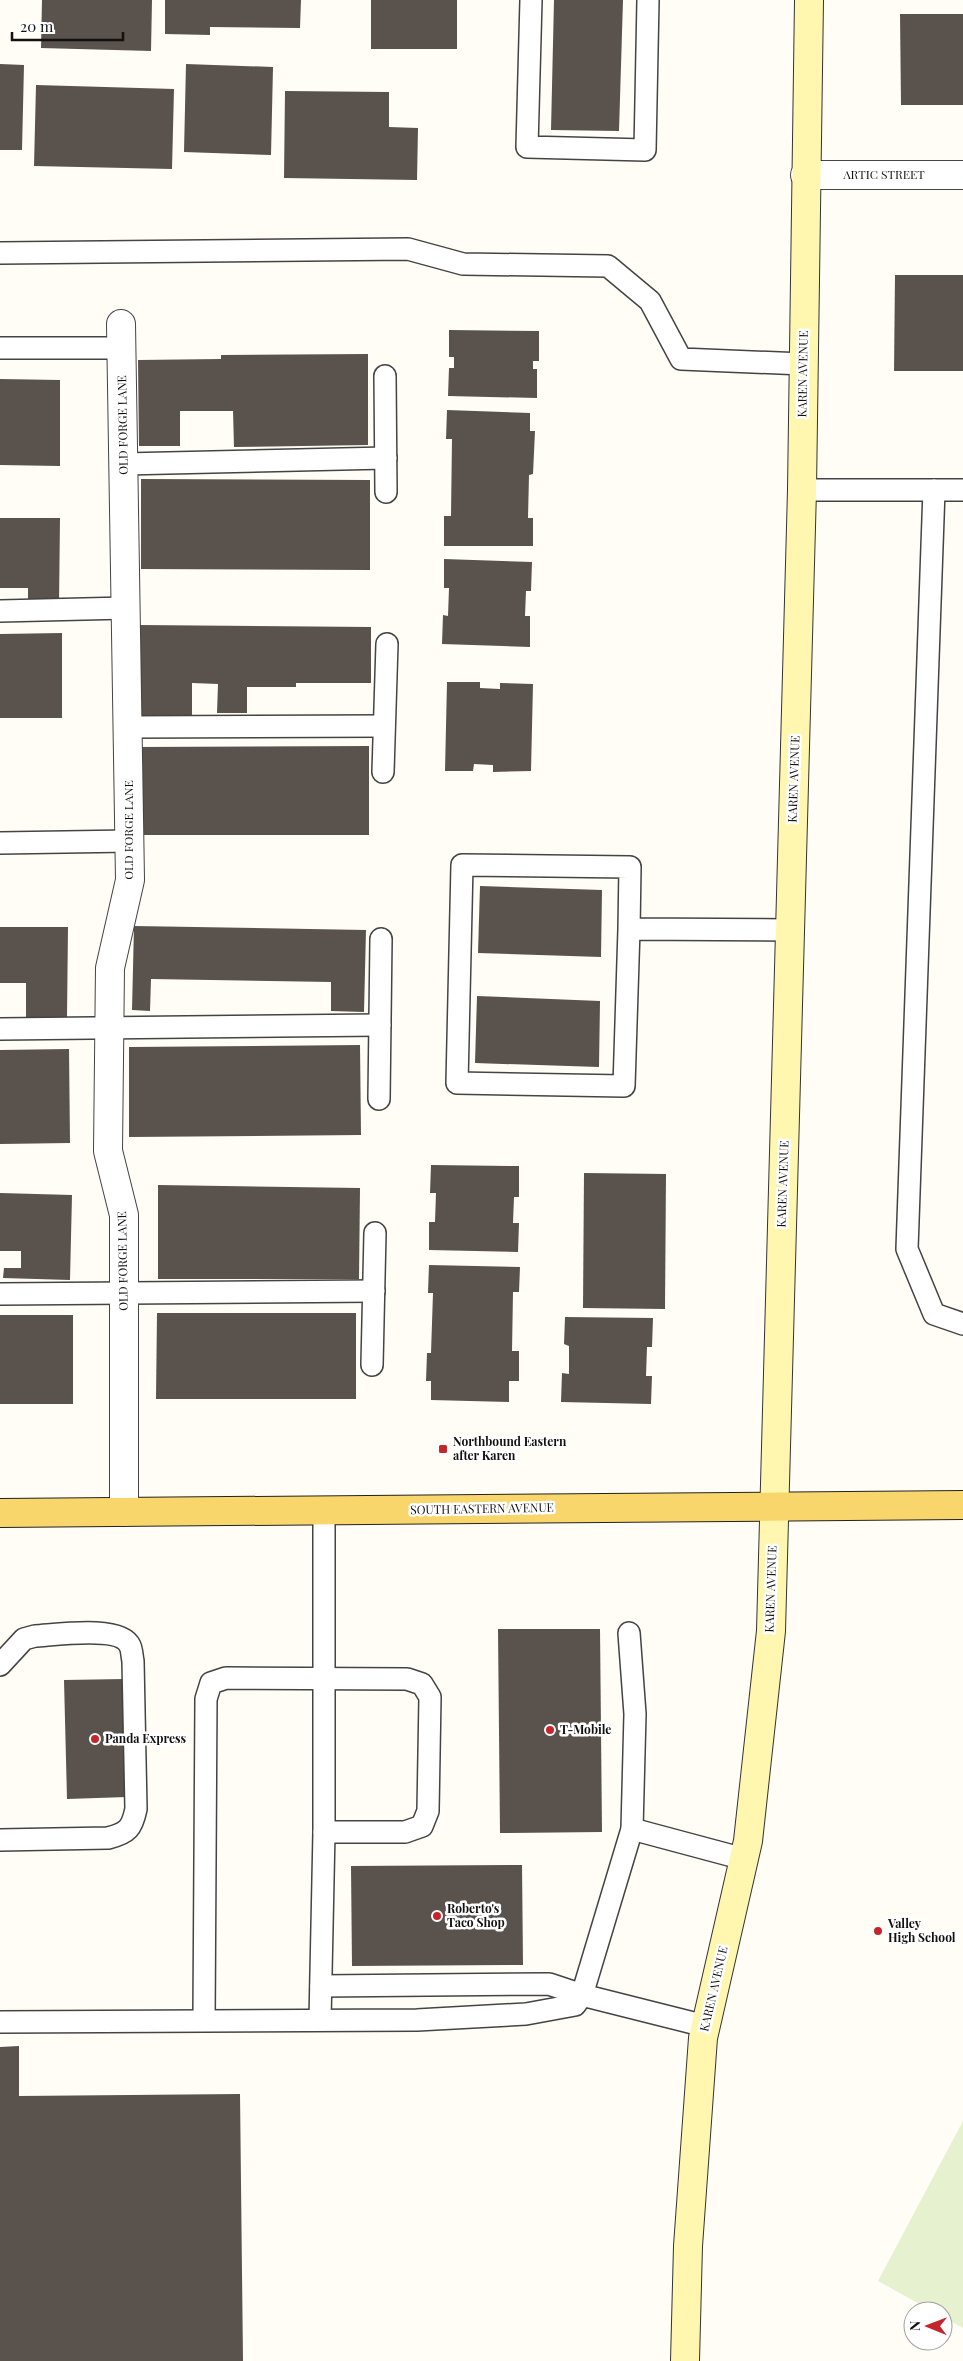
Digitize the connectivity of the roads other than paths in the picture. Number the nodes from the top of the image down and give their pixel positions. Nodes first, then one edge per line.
1 (530, 0) edge
2 (648, 0) edge
3 (809, 0) edge
4 (963, 175) edge
5 (805, 176) junction
6 (0, 253) edge
7 (122, 336) joint
8 (0, 348) edge
9 (803, 364) junction
10 (385, 376) dead end
11 (386, 458) junction
12 (124, 464) junction
13 (802, 490) junction
14 (934, 490) junction
15 (963, 490) edge
16 (386, 492) dead end
17 (126, 608) junction
18 (0, 611) edge
19 (386, 644) dead end
20 (384, 726) junction
21 (128, 727) junction
22 (383, 772) dead end
23 (130, 841) junction
24 (0, 844) edge
25 (629, 929) junction
26 (790, 930) junction
27 (381, 939) dead end
28 (380, 1025) junction
29 (110, 1028) junction
30 (0, 1029) edge
31 (379, 1099) dead end
32 (375, 1233) dead end
33 (374, 1291) junction
34 (124, 1293) junction
35 (0, 1294) edge
36 (963, 1324) edge
37 (372, 1365) dead end
38 (963, 1505) edge
39 (773, 1507) junction
40 (324, 1511) junction
41 (124, 1512) junction
42 (0, 1513) edge
43 (629, 1633) dead end
44 (0, 1664) edge
45 (324, 1679) junction
46 (632, 1829) junction
47 (324, 1832) junction
48 (0, 1840) edge
49 (744, 1859) junction
50 (321, 1986) junction
51 (582, 1995) junction
52 (204, 2020) junction
53 (320, 2020) junction
54 (0, 2022) edge
55 (705, 2026) junction
56 (685, 2361) edge

1 - 2 lane
3 - 5 street, KAREN AVENUE
4 - 5 street, ARTIC STREET
5 - 9 street, KAREN AVENUE
6 - 9 lane
7 - 8 lane
7 - 12 street, OLD FORGE LANE
9 - 13 street, KAREN AVENUE
10 - 11 lane
11 - 12 lane
11 - 16 lane
12 - 17 street, OLD FORGE LANE
13 - 14 lane
13 - 26 street, KAREN AVENUE
14 - 15 lane
14 - 36 lane
17 - 18 lane
17 - 21 street, OLD FORGE LANE
19 - 20 lane
20 - 21 lane
20 - 22 lane
21 - 23 street, OLD FORGE LANE
23 - 24 lane
23 - 29 street, OLD FORGE LANE
25 - 25 lane
25 - 26 lane
26 - 39 street, KAREN AVENUE
27 - 28 lane
28 - 29 lane
28 - 31 lane
29 - 30 lane
29 - 34 street, OLD FORGE LANE
32 - 33 lane
33 - 34 lane
33 - 37 lane
34 - 35 lane
34 - 41 street, OLD FORGE LANE
38 - 39 main road, SOUTH EASTERN AVENUE
39 - 40 main road, SOUTH EASTERN AVENUE
39 - 49 street, KAREN AVENUE
40 - 41 main road, SOUTH EASTERN AVENUE
40 - 45 lane
41 - 42 main road, SOUTH EASTERN AVENUE
43 - 46 lane
44 - 48 lane
45 - 47 lane
45 - 47 lane
45 - 52 lane
46 - 49 lane
46 - 51 lane
47 - 50 lane
49 - 55 street, KAREN AVENUE
50 - 51 lane
50 - 53 lane
51 - 53 lane
51 - 55 lane
52 - 53 lane
52 - 54 lane
55 - 56 street, KAREN AVENUE

